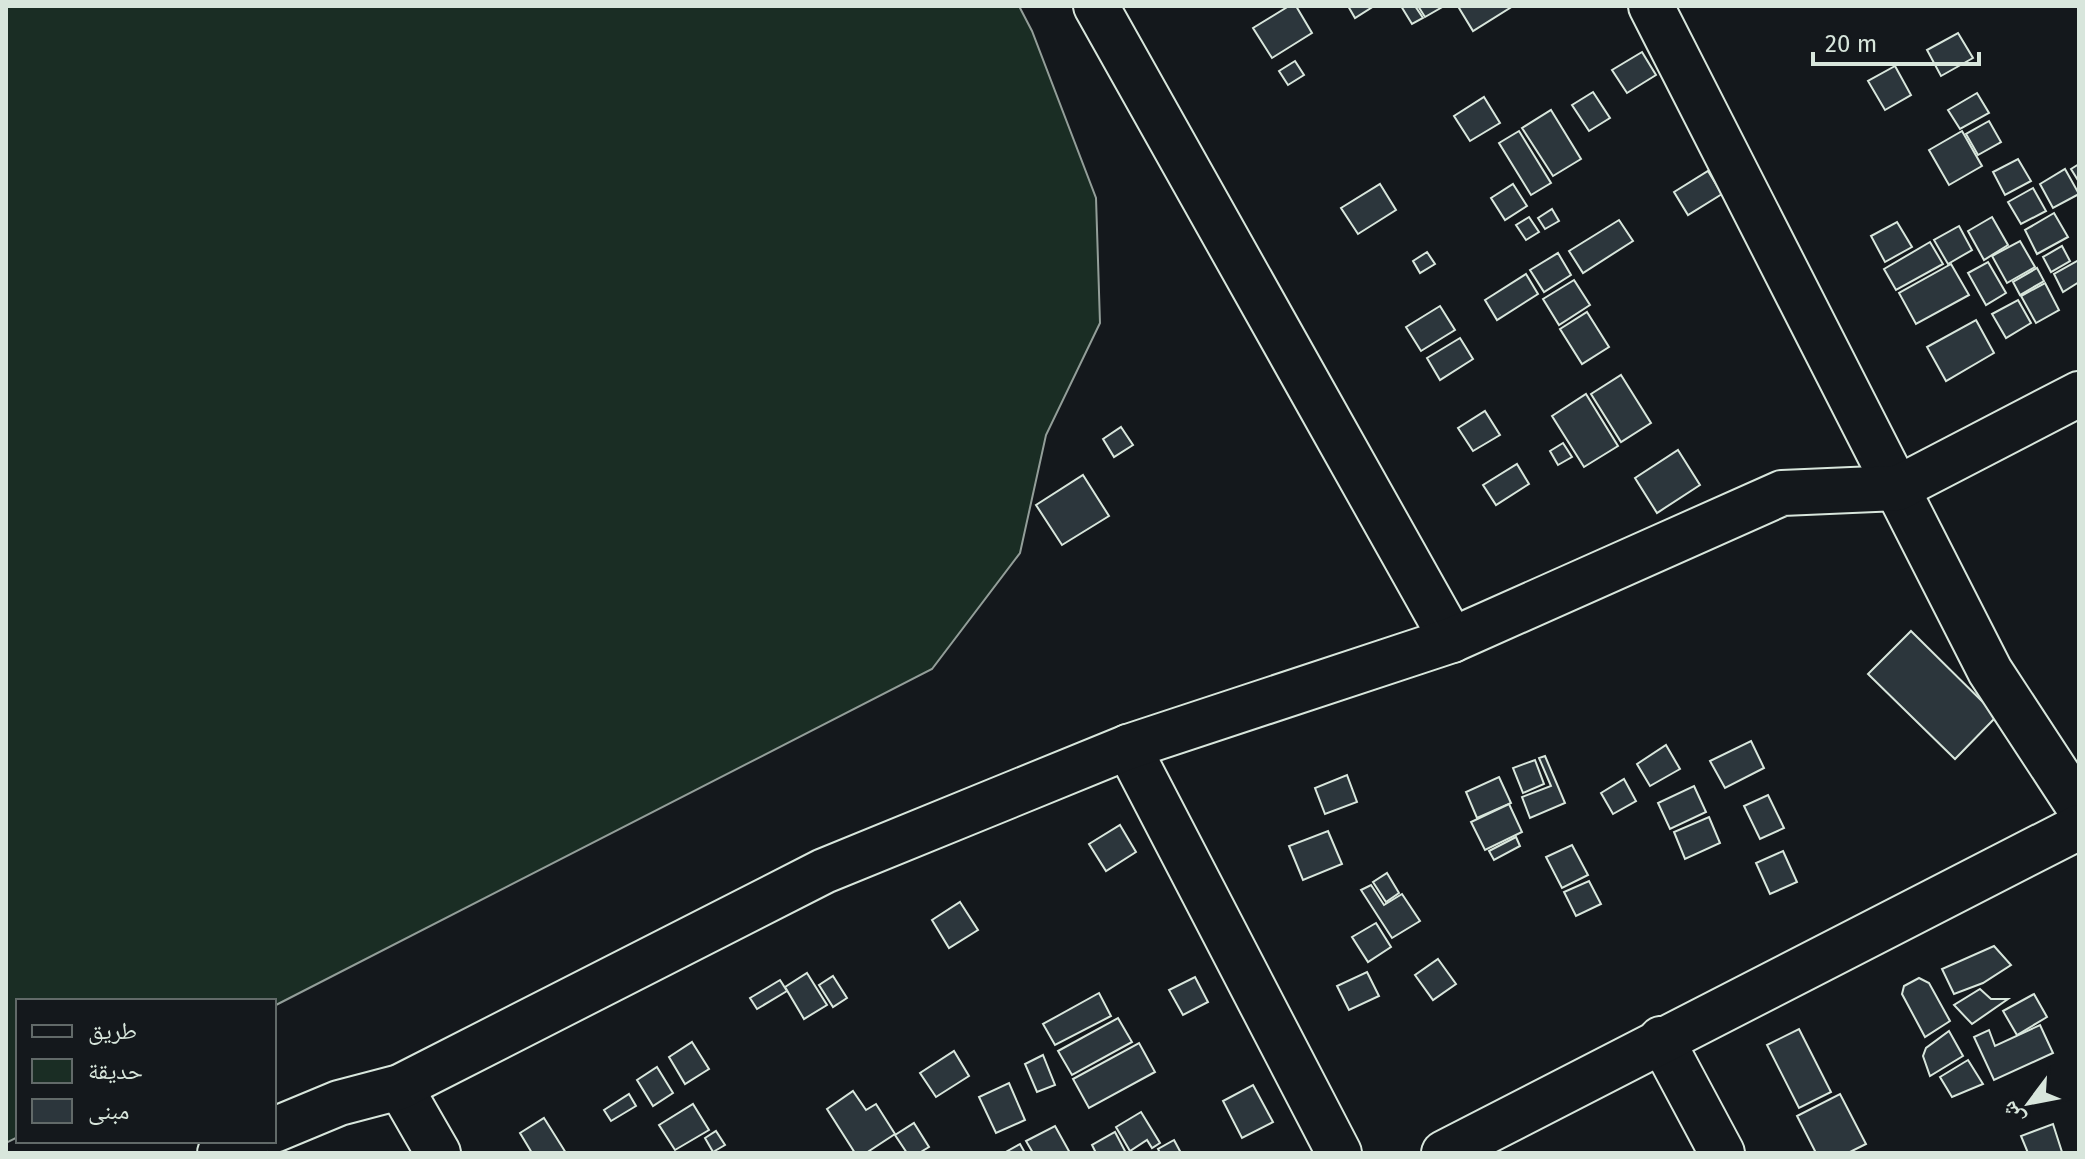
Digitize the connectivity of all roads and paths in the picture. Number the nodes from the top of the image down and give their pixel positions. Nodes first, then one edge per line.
1 (1096, 6) edge
2 (1651, 6) edge
3 (2079, 394) edge
4 (1898, 488) junction
5 (1452, 640) junction
6 (1128, 747) junction
7 (2079, 807) edge
8 (2079, 827) edge
9 (1661, 1039) junction
10 (400, 1087) junction
11 (276, 1129) edge
12 (243, 1143) edge
13 (220, 1153) edge
14 (438, 1153) edge
15 (1339, 1153) edge
16 (1444, 1153) edge
17 (1722, 1153) edge

1 - 5 street
2 - 4 street
3 - 4 street
4 - 5 street
4 - 7 street
5 - 6 street
6 - 10 street
6 - 15 street
8 - 9 street
9 - 16 street
9 - 17 street
10 - 11 street
10 - 14 street
12 - 13 street

